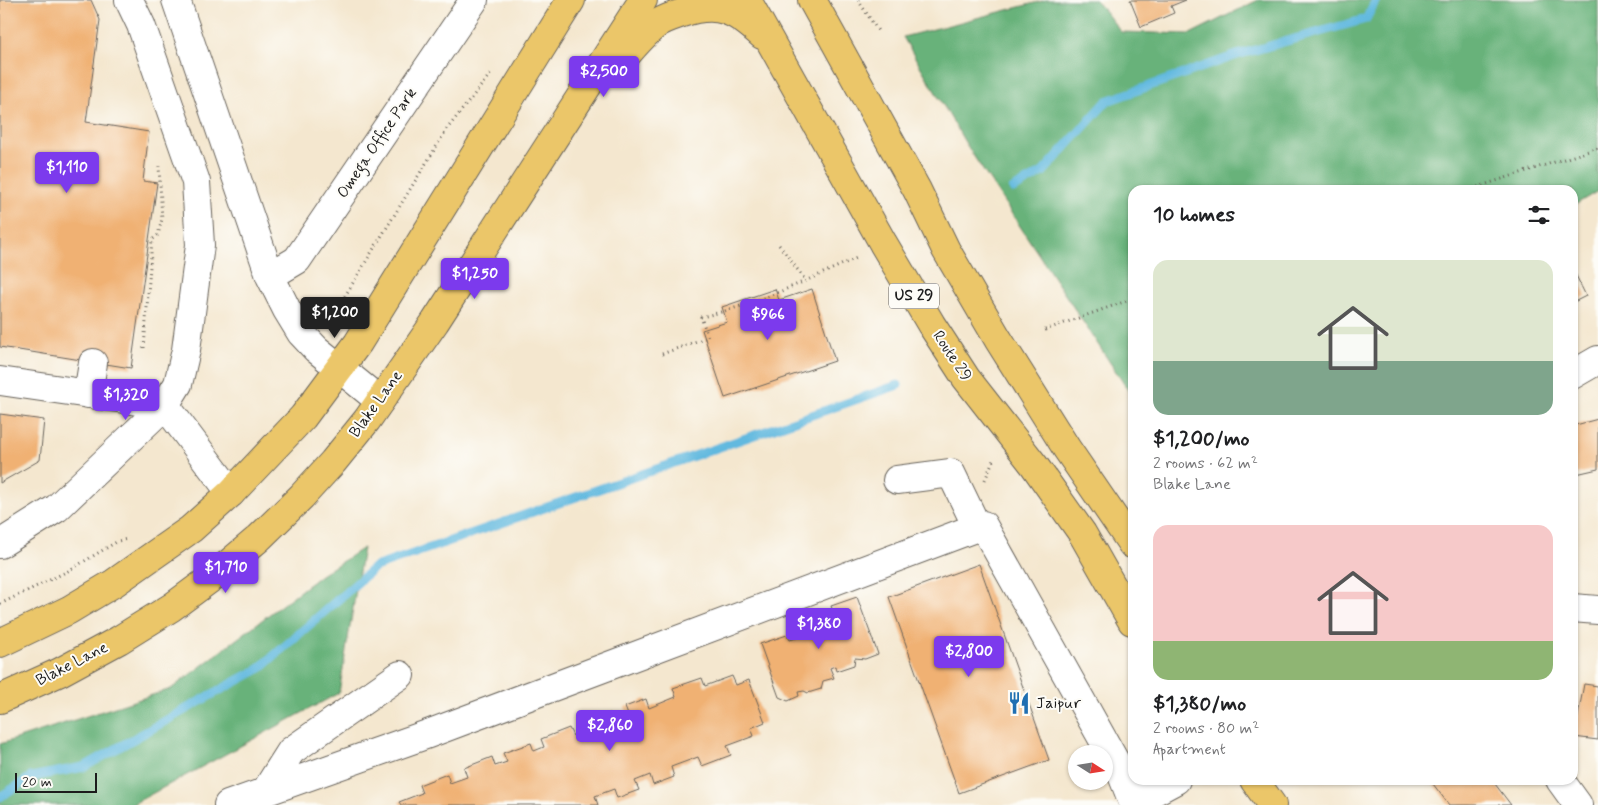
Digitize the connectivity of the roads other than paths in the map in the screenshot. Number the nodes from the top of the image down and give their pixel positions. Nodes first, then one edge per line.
1 (129, 0) edge
2 (176, 0) edge
3 (474, 0) edge
4 (571, 0) edge
5 (643, 0) edge
6 (747, 0) edge
7 (812, 0) edge
8 (771, 43) junction
9 (530, 174) junction
10 (270, 276) junction
11 (1598, 360) edge
12 (93, 362) dead end
13 (340, 368) junction
14 (1578, 372) edge
15 (0, 381) edge
16 (88, 394) junction
17 (380, 401) junction
18 (165, 405) junction
19 (897, 480) dead end
20 (231, 493) junction
21 (977, 527) junction
22 (1128, 538) edge
23 (0, 544) edge
24 (1578, 608) edge
25 (1598, 610) edge
26 (1128, 614) edge
27 (0, 642) edge
28 (400, 675) dead end
29 (0, 699) edge
30 (1126, 766) edge
31 (1130, 785) edge
32 (1167, 785) edge
33 (1258, 785) edge
34 (265, 792) junction
35 (1569, 793) edge
36 (1598, 800) edge
37 (1134, 804) edge
38 (228, 805) edge
39 (1272, 805) edge

1 - 18 street
2 - 10 street
3 - 10 street, Omega Office Park
4 - 13 main road
5 - 9 main road, Blake Lane
6 - 8 main road, Route 29 / US 29
7 - 22 main road, US 29
8 - 9 main road
8 - 26 main road, Route 29 / US 29
9 - 17 main road, Blake Lane
10 - 13 street
11 - 14 street
12 - 16 street
13 - 17 street
13 - 20 main road
15 - 16 street
16 - 18 street
17 - 29 main road, Blake Lane
18 - 20 street
18 - 23 street
19 - 21 street
20 - 27 main road
21 - 30 street
21 - 34 street
24 - 25 street
28 - 34 street
31 - 37 street
32 - 37 street
33 - 39 main road
34 - 38 street
35 - 36 street

